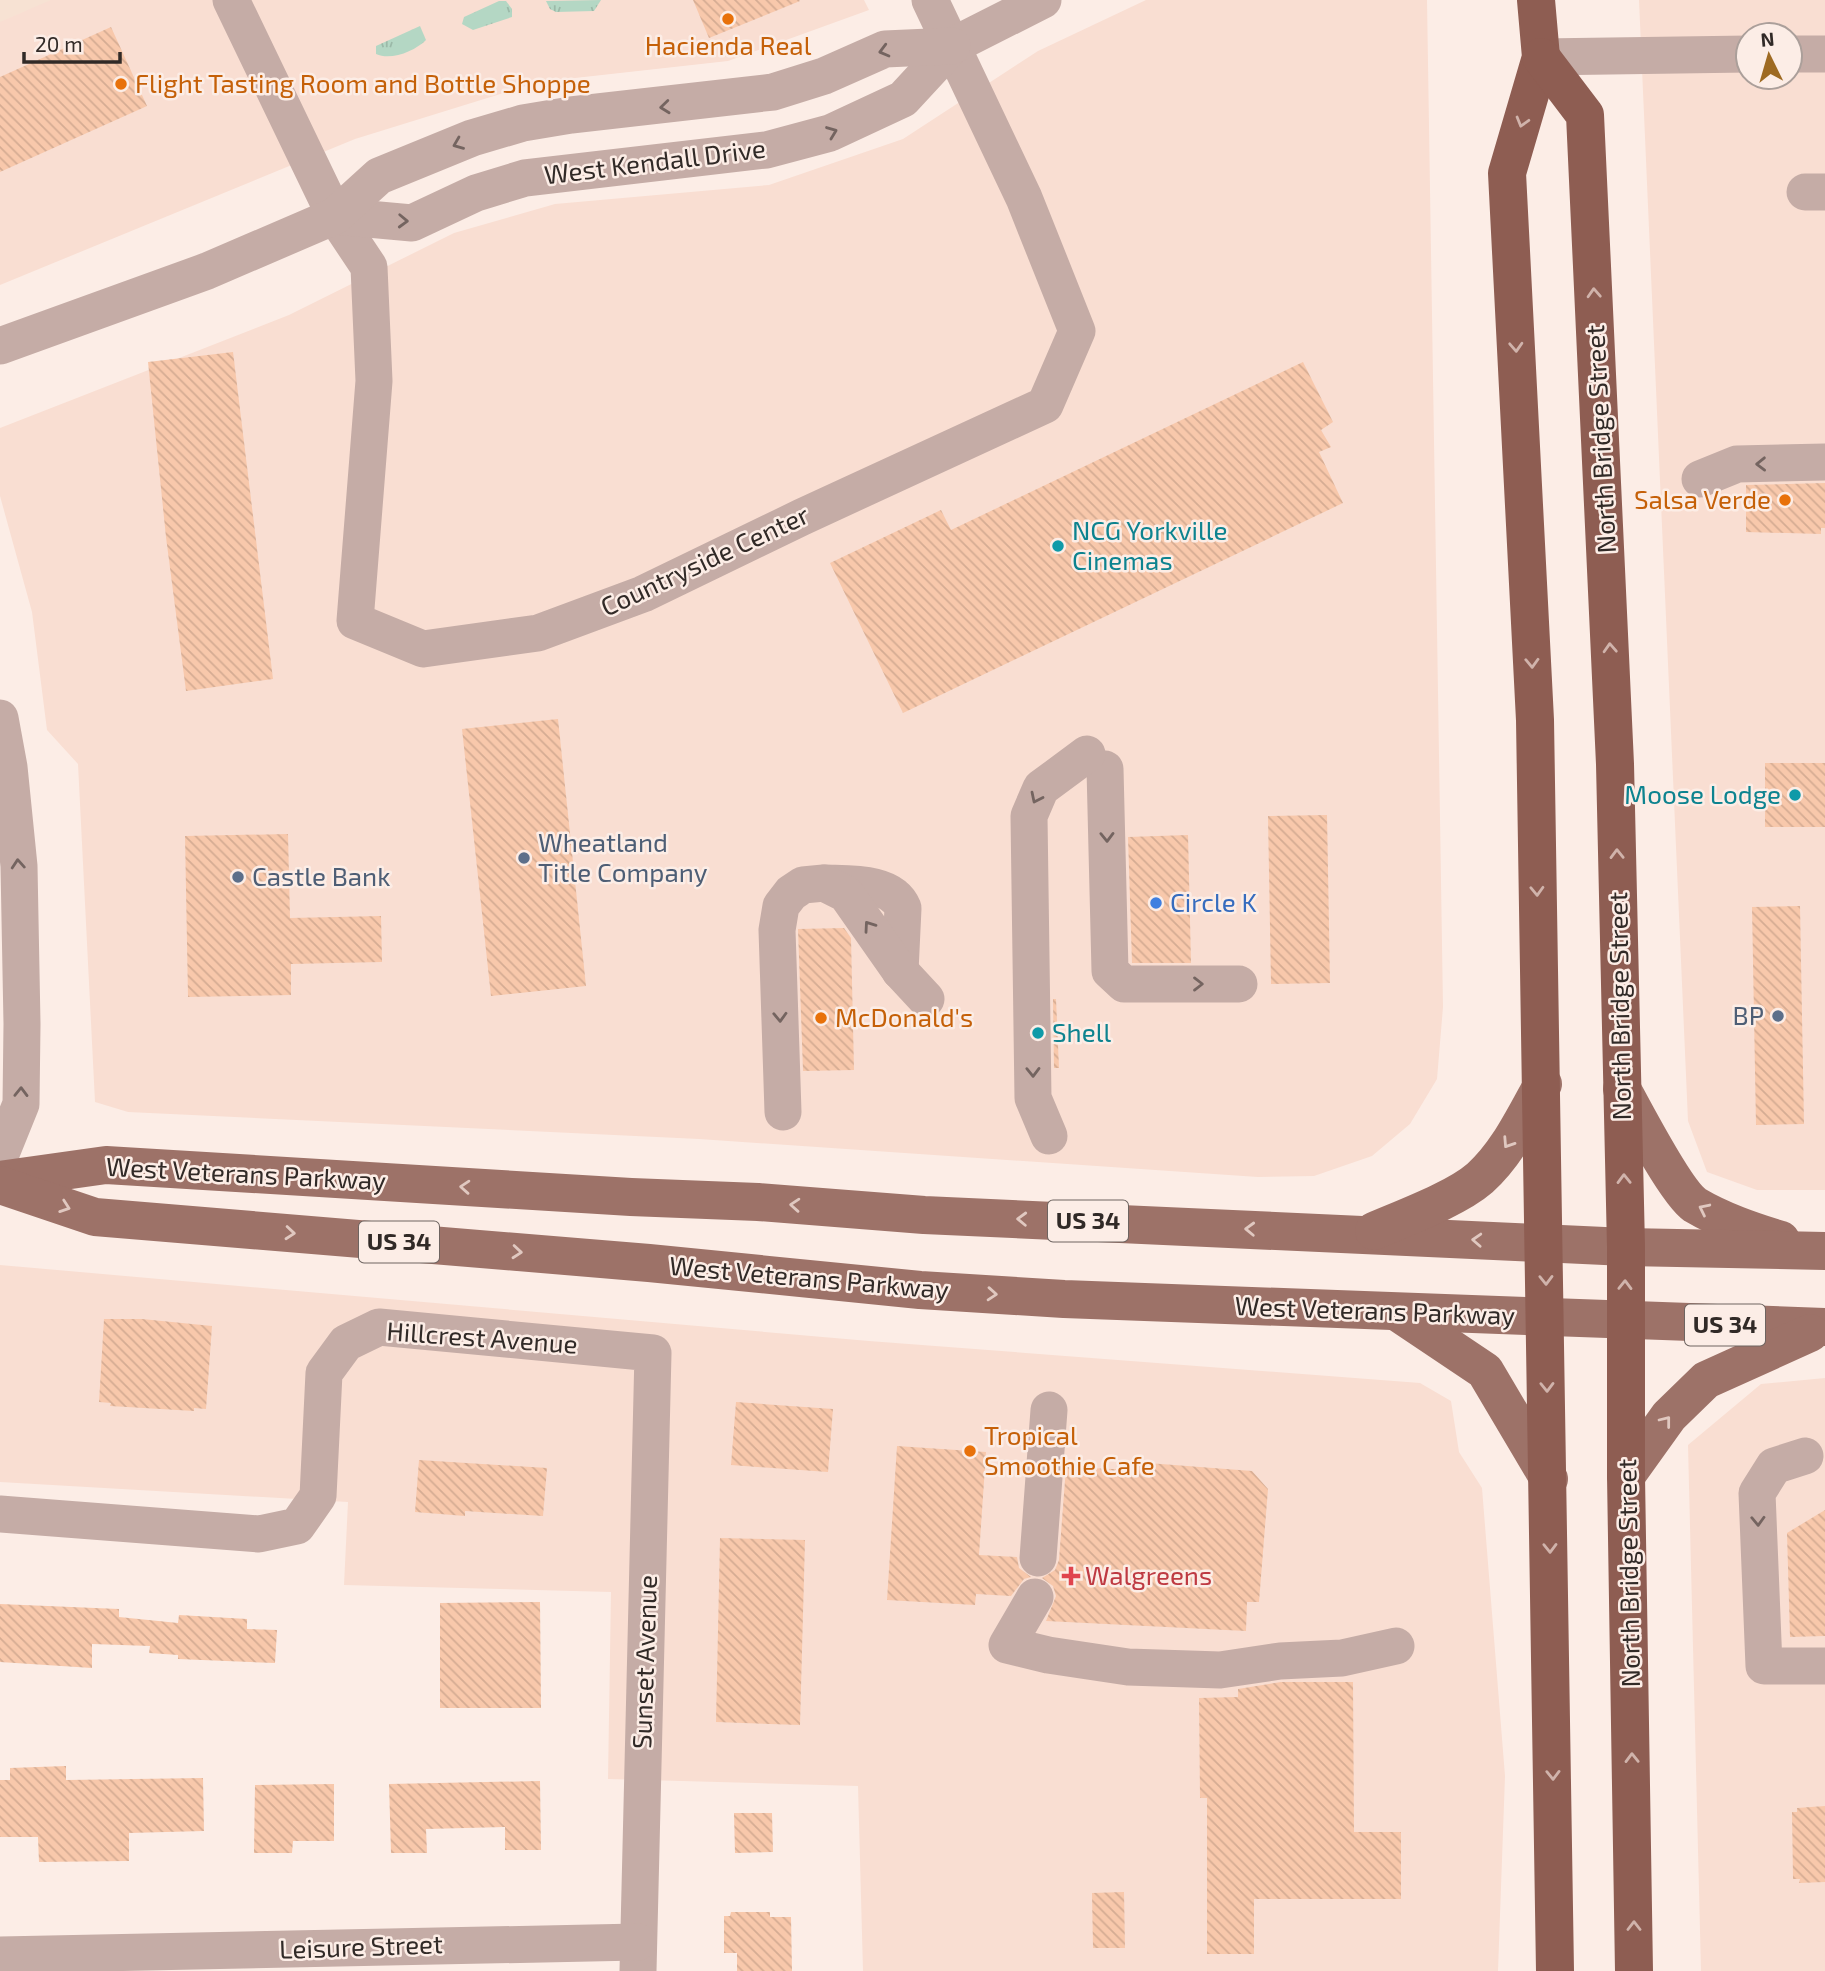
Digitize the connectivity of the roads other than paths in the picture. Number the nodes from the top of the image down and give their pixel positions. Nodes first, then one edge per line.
1 (231, 0) edge
2 (930, 0) edge
3 (1043, 0) edge
4 (1536, 0) edge
5 (951, 46) junction
6 (1734, 54) edge
7 (1804, 54) edge
8 (1825, 54) edge
9 (1541, 57) junction
10 (335, 216) junction
11 (0, 346) edge
12 (1825, 462) edge
13 (1700, 479) dead end
14 (0, 718) edge
15 (1239, 984) dead end
16 (926, 999) dead end
17 (1543, 1084) junction
18 (1622, 1089) junction
19 (783, 1112) dead end
20 (1049, 1136) dead end
21 (0, 1156) edge
22 (0, 1183) edge
23 (1367, 1234) junction
24 (1545, 1242) junction
25 (1626, 1247) junction
26 (1819, 1251) edge
27 (1397, 1312) junction
28 (1546, 1319) junction
29 (1624, 1322) junction
30 (1825, 1328) edge
31 (653, 1353) joint
32 (1049, 1410) dead end
33 (1805, 1456) dead end
34 (1626, 1476) junction
35 (1549, 1479) junction
36 (0, 1514) edge
37 (1038, 1558) dead end
38 (1035, 1597) dead end
39 (1396, 1646) dead end
40 (1825, 1666) edge
41 (0, 1955) edge
42 (638, 1956) edge
43 (1555, 1971) edge
44 (1634, 1971) edge

1 - 10 street, Countryside Center
2 - 5 street, Countryside Center
3 - 5 street, West Kendall Drive
4 - 9 highway
5 -> 10 street, West Kendall Drive
10 -> 5 street, West Kendall Drive
5 - 10 street, Countryside Center
6 - 9 street
7 - 8 street
9 -> 17 highway
18 -> 9 highway, North Bridge Street
10 - 11 street, West Kendall Drive
12 -> 13 street
21 -> 14 street
15 - 20 street
16 -> 19 street
17 -> 23 main road
17 - 24 highway
25 -> 18 highway, North Bridge Street
26 -> 18 main road
23 -> 22 main road, West Veterans Parkway / US 34
22 -> 27 main road, West Veterans Parkway / US 34
24 -> 23 main road, West Veterans Parkway / US 34
24 - 25 main road, West Veterans Parkway / US 34
24 -> 28 highway
25 - 26 main road, US 34
29 -> 25 highway, North Bridge Street
27 - 28 main road, West Veterans Parkway / US 34
27 - 35 main road
28 - 29 main road, West Veterans Parkway / US 34
28 -> 35 highway
29 - 30 main road, US 34
29 - 34 highway, North Bridge Street
34 -> 30 main road
31 - 36 street, Hillcrest Avenue
31 - 42 street, Sunset Avenue
32 - 37 street
33 -> 40 street
44 -> 34 highway, North Bridge Street
35 -> 43 highway
38 - 39 street
41 - 42 street, Leisure Street

